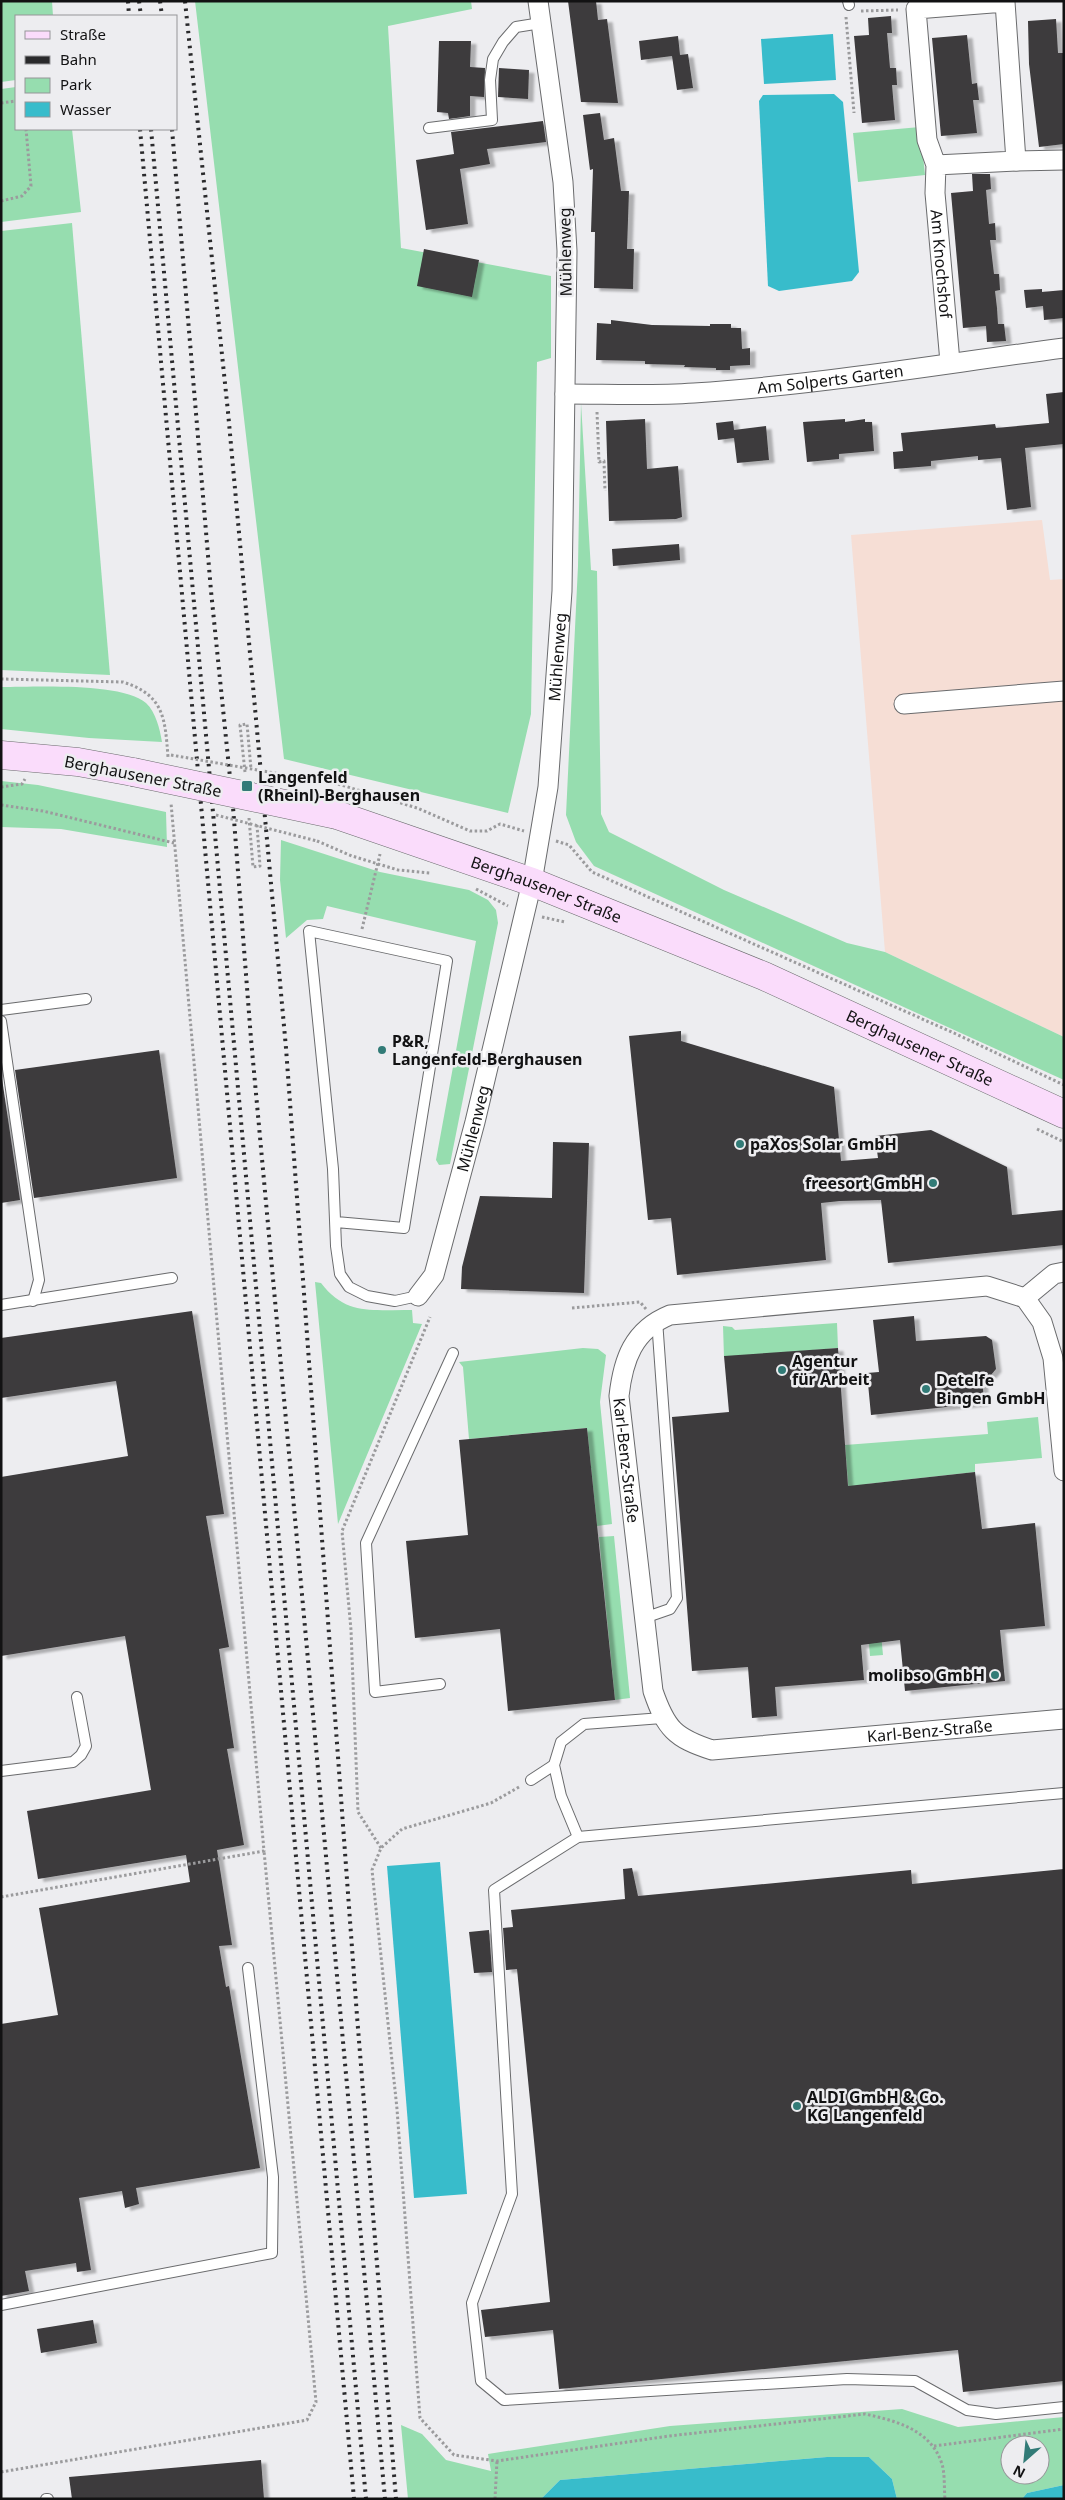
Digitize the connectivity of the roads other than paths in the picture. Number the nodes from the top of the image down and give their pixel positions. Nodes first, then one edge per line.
1 (538, 1) edge
2 (1006, 2) edge
3 (541, 23) junction
4 (429, 128) dead end
5 (1064, 160) edge
6 (1016, 161) junction
7 (936, 165) junction
8 (1064, 348) edge
9 (950, 362) junction
10 (565, 394) junction
11 (1064, 691) edge
12 (904, 704) dead end
13 (1, 755) edge
14 (532, 882) junction
15 (86, 999) dead end
16 (1, 1010) edge
17 (1, 1021) edge
18 (1064, 1114) edge
19 (336, 1222) junction
20 (1064, 1272) edge
21 (172, 1278) dead end
22 (418, 1296) joint
23 (1025, 1298) junction
24 (33, 1301) junction
25 (1, 1306) edge
26 (657, 1320) junction
27 (453, 1353) dead end
28 (1064, 1471) edge
29 (644, 1618) junction
30 (440, 1684) dead end
31 (77, 1697) dead end
32 (662, 1718) junction
33 (1064, 1720) edge
34 (554, 1765) junction
35 (1, 1771) edge
36 (531, 1780) road end
37 (1064, 1793) edge
38 (578, 1837) junction
39 (248, 1968) dead end
40 (1, 2305) edge
41 (1064, 2407) edge

1 - 3 street, Mühlenweg
2 - 6 street
2 - 7 street, Am Knochshof
3 - 4 lane
3 - 10 street, Mühlenweg
5 - 6 street
6 - 7 street
7 - 9 street, Am Knochshof
8 - 9 street, Am Solperts Garten
9 - 10 street, Am Solperts Garten
10 - 14 street, Mühlenweg
11 - 12 street
13 - 14 main road, Berghausener Straße, bridge
14 - 18 main road, Berghausener Straße
14 - 22 street, Mühlenweg
15 - 16 lane
17 - 24 lane
19 - 19 lane
19 - 22 lane
20 - 23 street
21 - 24 lane
23 - 26 street
23 - 28 street
24 - 25 lane
26 - 29 street, Karl-Benz-Straße
26 - 29 lane
27 - 30 lane
29 - 32 street, Karl-Benz-Straße
31 - 35 lane
32 - 33 street, Karl-Benz-Straße
32 - 34 lane
34 - 36 lane
34 - 38 lane
37 - 38 lane
38 - 41 lane
39 - 40 lane

